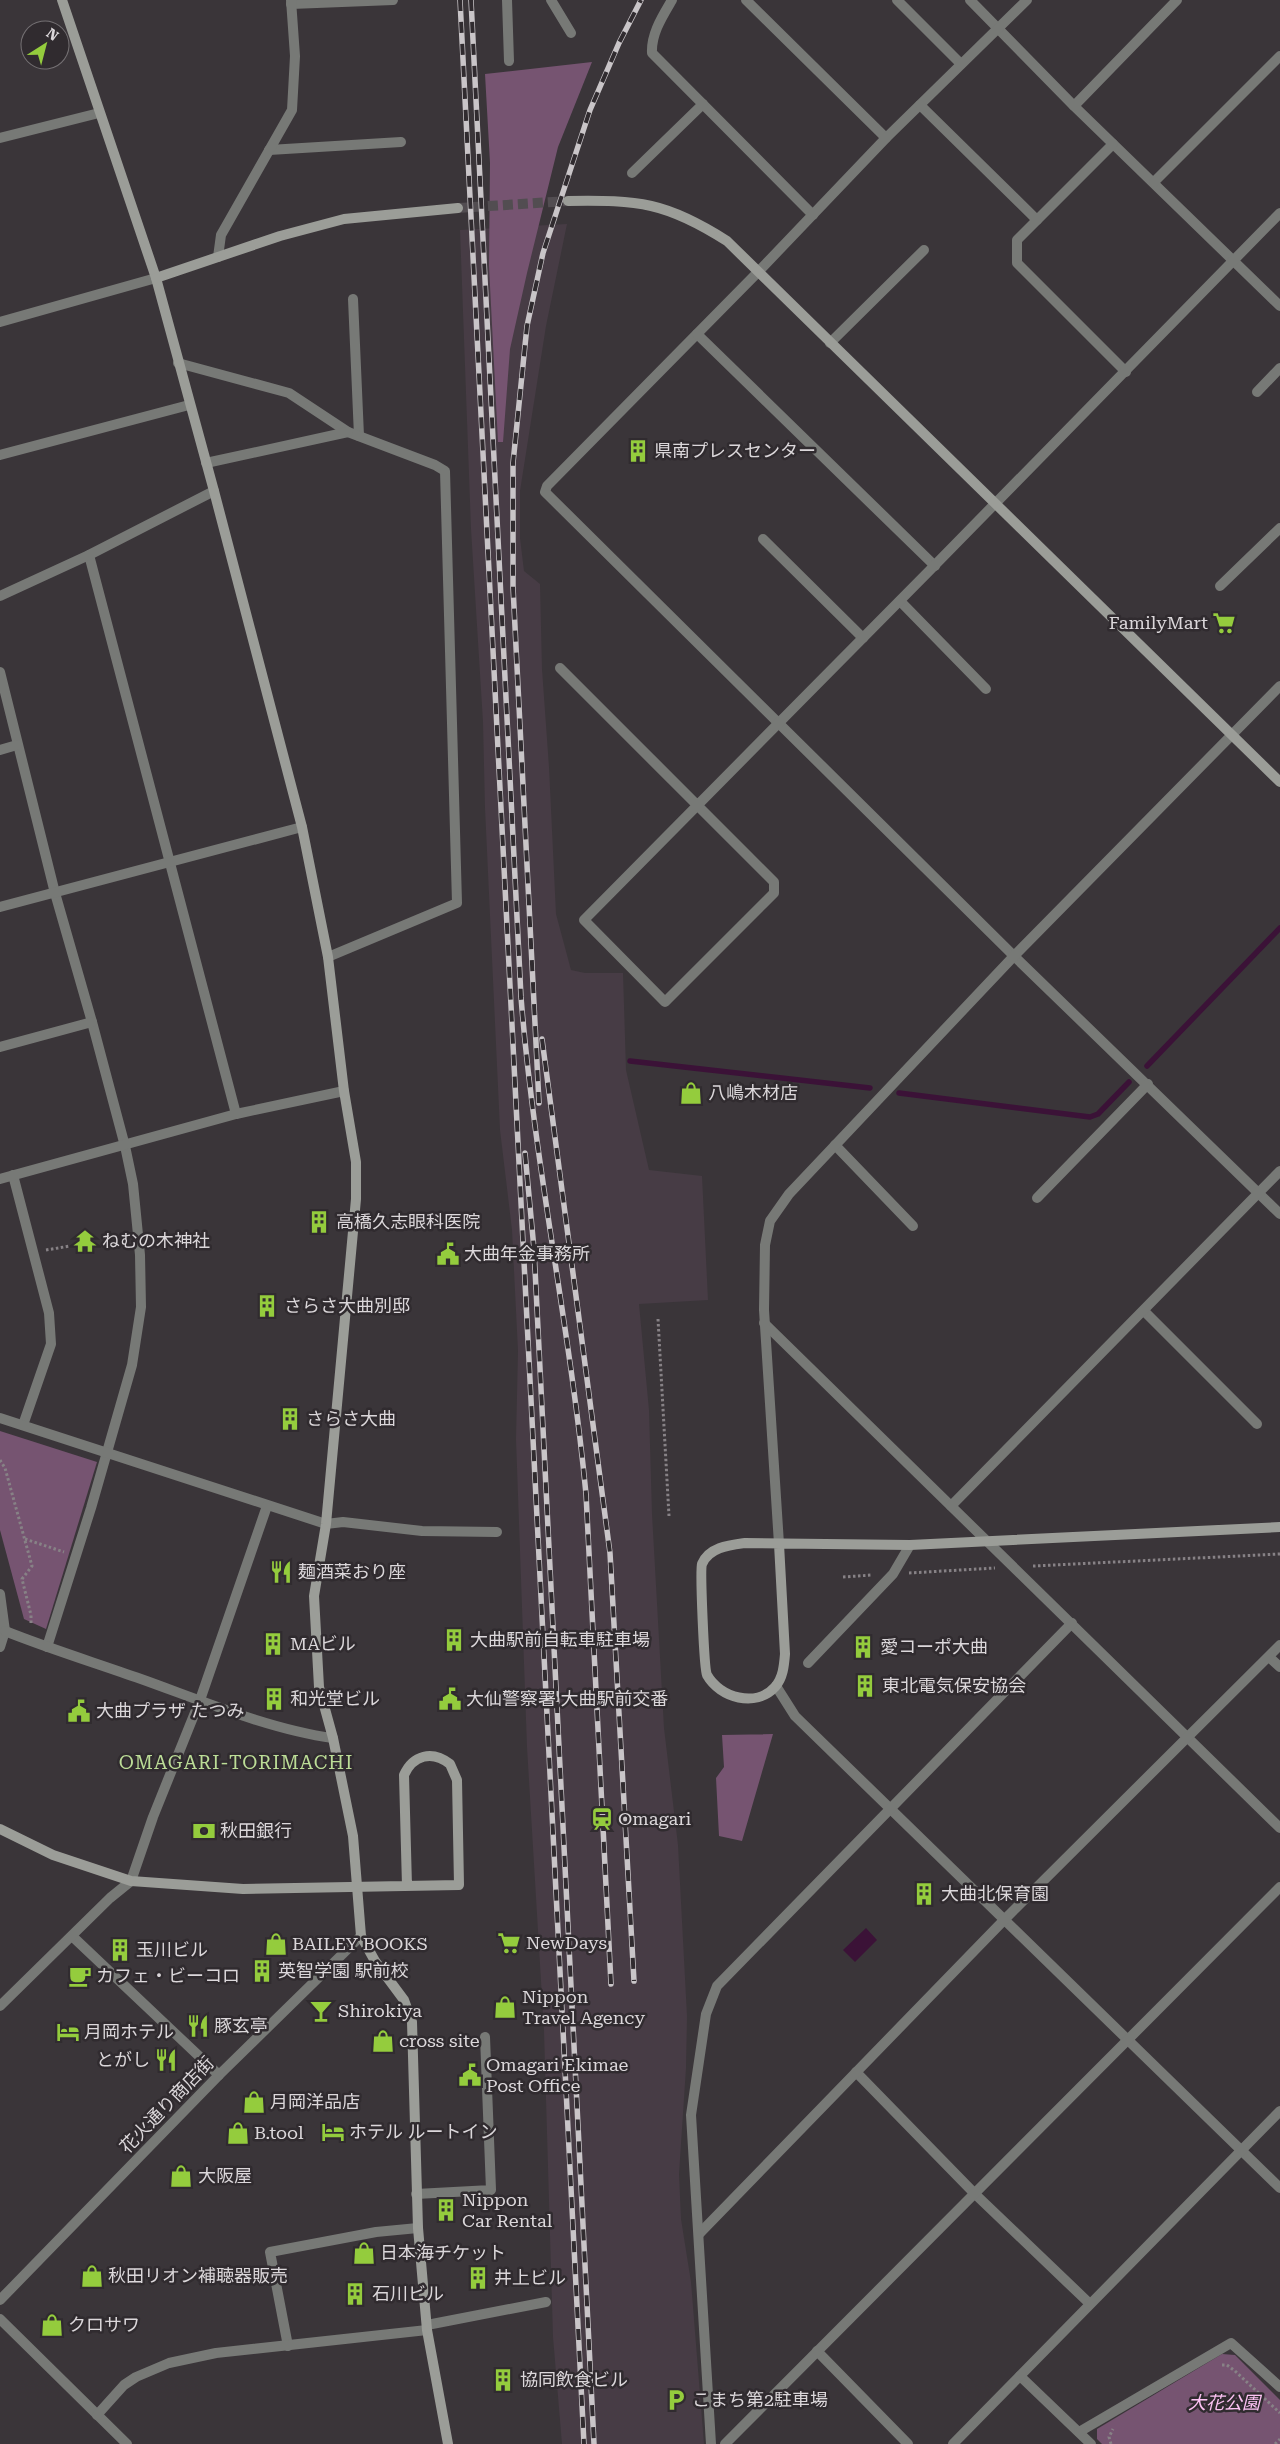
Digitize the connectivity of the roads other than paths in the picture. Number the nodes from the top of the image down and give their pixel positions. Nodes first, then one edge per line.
1 (62, 0) edge
2 (393, 0) edge
3 (507, 0) edge
4 (551, 0) edge
5 (672, 0) edge
6 (746, 0) edge
7 (897, 0) edge
8 (970, 0) edge
9 (1027, 0) edge
10 (1177, 0) edge
11 (291, 2) edge
12 (999, 29) junction
13 (571, 33) dead end
14 (1280, 56) edge
15 (509, 61) dead end
16 (961, 64) junction
17 (703, 104) junction
18 (920, 105) junction
19 (1074, 106) junction
20 (100, 113) junction
21 (0, 138) edge
22 (886, 138) junction
23 (400, 142) dead end
24 (1113, 144) junction
25 (270, 150) junction
26 (632, 173) dead end
27 (1154, 182) junction
28 (568, 201) tunnel mouth
29 (458, 208) tunnel mouth
30 (1280, 212) edge
31 (813, 215) junction
32 (1037, 220) junction
33 (924, 250) dead end
34 (218, 257) junction
35 (1233, 261) junction
36 (759, 271) junction
37 (156, 278) junction
38 (353, 299) dead end
39 (1280, 306) edge
40 (0, 322) edge
41 (697, 334) junction
42 (830, 343) junction
43 (178, 362) junction
44 (1280, 368) edge
45 (1126, 372) junction
46 (1257, 392) dead end
47 (190, 404) junction
48 (348, 432) junction
49 (359, 436) junction
50 (0, 455) edge
51 (206, 463) junction
52 (214, 491) junction
53 (996, 505) junction
54 (1280, 528) edge
55 (763, 539) dead end
56 (88, 555) junction
57 (935, 566) junction
58 (1220, 586) dead end
59 (0, 596) edge
60 (900, 601) junction
61 (863, 638) junction
62 (560, 668) dead end
63 (0, 672) edge
64 (1280, 686) edge
65 (986, 689) dead end
66 (778, 722) junction
67 (1231, 734) junction
68 (17, 745) junction
69 (0, 750) edge
70 (1280, 782) edge
71 (697, 806) junction
72 (302, 827) junction
73 (171, 863) junction
74 (55, 893) junction
75 (0, 907) edge
76 (1014, 956) junction
77 (328, 957) junction
78 (92, 1022) junction
79 (0, 1048) edge
80 (1148, 1084) junction
81 (344, 1091) junction
82 (236, 1114) junction
83 (835, 1145) junction
84 (125, 1146) junction
85 (1280, 1171) edge
86 (13, 1176) junction
87 (0, 1179) edge
88 (1258, 1193) junction
89 (1037, 1198) dead end
90 (1280, 1214) edge
91 (913, 1226) dead end
92 (1144, 1311) junction
93 (764, 1323) junction
94 (0, 1418) edge
95 (1256, 1424) dead end
96 (23, 1426) junction
97 (106, 1452) junction
98 (267, 1506) junction
99 (951, 1506) junction
100 (326, 1524) junction
101 (1280, 1527) edge
102 (497, 1532) dead end
103 (989, 1542) junction
104 (778, 1544) junction
105 (910, 1545) junction
106 (0, 1594) edge
107 (1072, 1624) junction
108 (5, 1631) junction
109 (1280, 1645) edge
110 (0, 1647) edge
111 (47, 1647) junction
112 (1269, 1657) junction
113 (808, 1663) dead end
114 (1280, 1667) edge
115 (776, 1686) junction
116 (200, 1700) junction
117 (333, 1738) junction
118 (1187, 1738) junction
119 (891, 1810) junction
120 (1280, 1828) edge
121 (0, 1829) edge
122 (131, 1880) junction
123 (358, 1885) junction
124 (407, 1886) junction
125 (1280, 1887) edge
126 (1005, 1919) junction
127 (72, 1936) junction
128 (360, 1936) junction
129 (0, 2006) edge
130 (485, 2037) dead end
131 (1128, 2041) junction
132 (856, 2072) junction
133 (219, 2075) junction
134 (1280, 2111) edge
135 (1242, 2150) junction
136 (1280, 2188) edge
137 (416, 2194) junction
138 (975, 2194) junction
139 (418, 2228) junction
140 (699, 2234) junction
141 (0, 2300) edge
142 (546, 2302) dead end
143 (1089, 2303) junction
144 (0, 2319) edge
145 (427, 2328) junction
146 (288, 2346) junction
147 (817, 2352) junction
148 (1020, 2376) junction
149 (1280, 2387) edge
150 (97, 2415) junction
151 (1079, 2432) junction
152 (127, 2444) edge
153 (448, 2444) edge
154 (711, 2444) edge
155 (725, 2444) edge
156 (908, 2444) edge
157 (952, 2444) edge
158 (1091, 2444) edge

1 - 20 street
2 - 11 street
3 - 15 street
4 - 13 street
5 - 17 street
6 - 22 street
7 - 16 street
8 - 12 street
9 - 12 street
10 - 19 street
11 - 25 street
12 - 16 street
12 - 19 street
14 - 27 street
16 - 18 street
17 - 26 street
17 - 31 street
18 - 22 street
18 - 32 street
19 - 24 street
20 - 21 street
20 - 37 street
22 - 31 street
23 - 25 street
24 - 27 street
24 - 32 street
25 - 34 street
27 - 35 street
28 - 36 street
29 - 34 street
30 - 35 street
31 - 36 street
32 - 45 street
33 - 42 street
34 - 37 street
35 - 39 street
35 - 45 street
36 - 41 street
36 - 42 street
37 - 40 street
37 - 43 street
38 - 49 street
41 - 57 street
41 - 66 street
42 - 53 street
43 - 47 street
43 - 48 street
44 - 46 street
45 - 53 street
47 - 50 street
47 - 51 street
48 - 49 street
48 - 51 street
49 - 77 street
51 - 52 street
52 - 56 street
52 - 72 street
53 - 57 street
53 - 67 street
54 - 58 street
55 - 61 street
56 - 59 street
56 - 73 street
57 - 60 street
60 - 61 street
60 - 65 street
61 - 66 street
62 - 71 street
63 - 68 street
64 - 67 street
66 - 71 street
66 - 76 street
67 - 70 street
67 - 76 street
68 - 69 street
68 - 74 street
71 - 71 street
72 - 73 street
72 - 77 street
73 - 74 street
73 - 82 street
74 - 75 street
74 - 78 street
76 - 80 street
76 - 83 street
77 - 81 street
78 - 79 street
78 - 84 street
80 - 88 street
80 - 89 street
81 - 82 street
81 - 100 street
82 - 84 street
83 - 91 street
83 - 93 street
84 - 86 street
84 - 97 street
85 - 88 street
86 - 87 street
86 - 96 street
88 - 90 street
88 - 92 street
92 - 95 street
92 - 99 street
93 - 99 street
93 - 104 street
94 - 96 street
96 - 97 street
97 - 98 street
97 - 111 street
98 - 100 street
98 - 116 street
99 - 103 street
100 - 102 street
100 - 117 street
101 - 103 street
103 - 105 street
103 - 107 street
104 - 105 street
104 - 115 street
104 - 115 street
105 - 113 street
106 - 108 street
107 - 118 street
107 - 119 street
108 - 110 street
108 - 111 street
109 - 112 street
111 - 116 street
112 - 114 street
112 - 118 street
115 - 119 street
116 - 117 street
116 - 122 street
117 - 123 street
118 - 120 street
118 - 126 street
119 - 126 street
119 - 140 street
121 - 122 street
122 - 123 street
122 - 127 street
123 - 124 street
123 - 128 street
124 - 124 street
125 - 131 street
126 - 131 street
126 - 132 street
127 - 129 street
127 - 133 street
128 - 133 street, 花火通り商店街
128 - 137 street
130 - 137 street
131 - 135 street
131 - 138 street
132 - 138 street
132 - 140 street
133 - 141 street, 花火通り商店街
134 - 135 street
135 - 136 street
135 - 143 street
137 - 139 street
138 - 143 street
138 - 147 street
139 - 145 street
139 - 146 street
140 - 154 street
142 - 145 street
143 - 148 street
144 - 150 street
145 - 146 street
145 - 153 street
146 - 150 street
147 - 155 street
147 - 156 street
148 - 151 street
148 - 157 street
149 - 151 street
150 - 152 street
151 - 158 street

